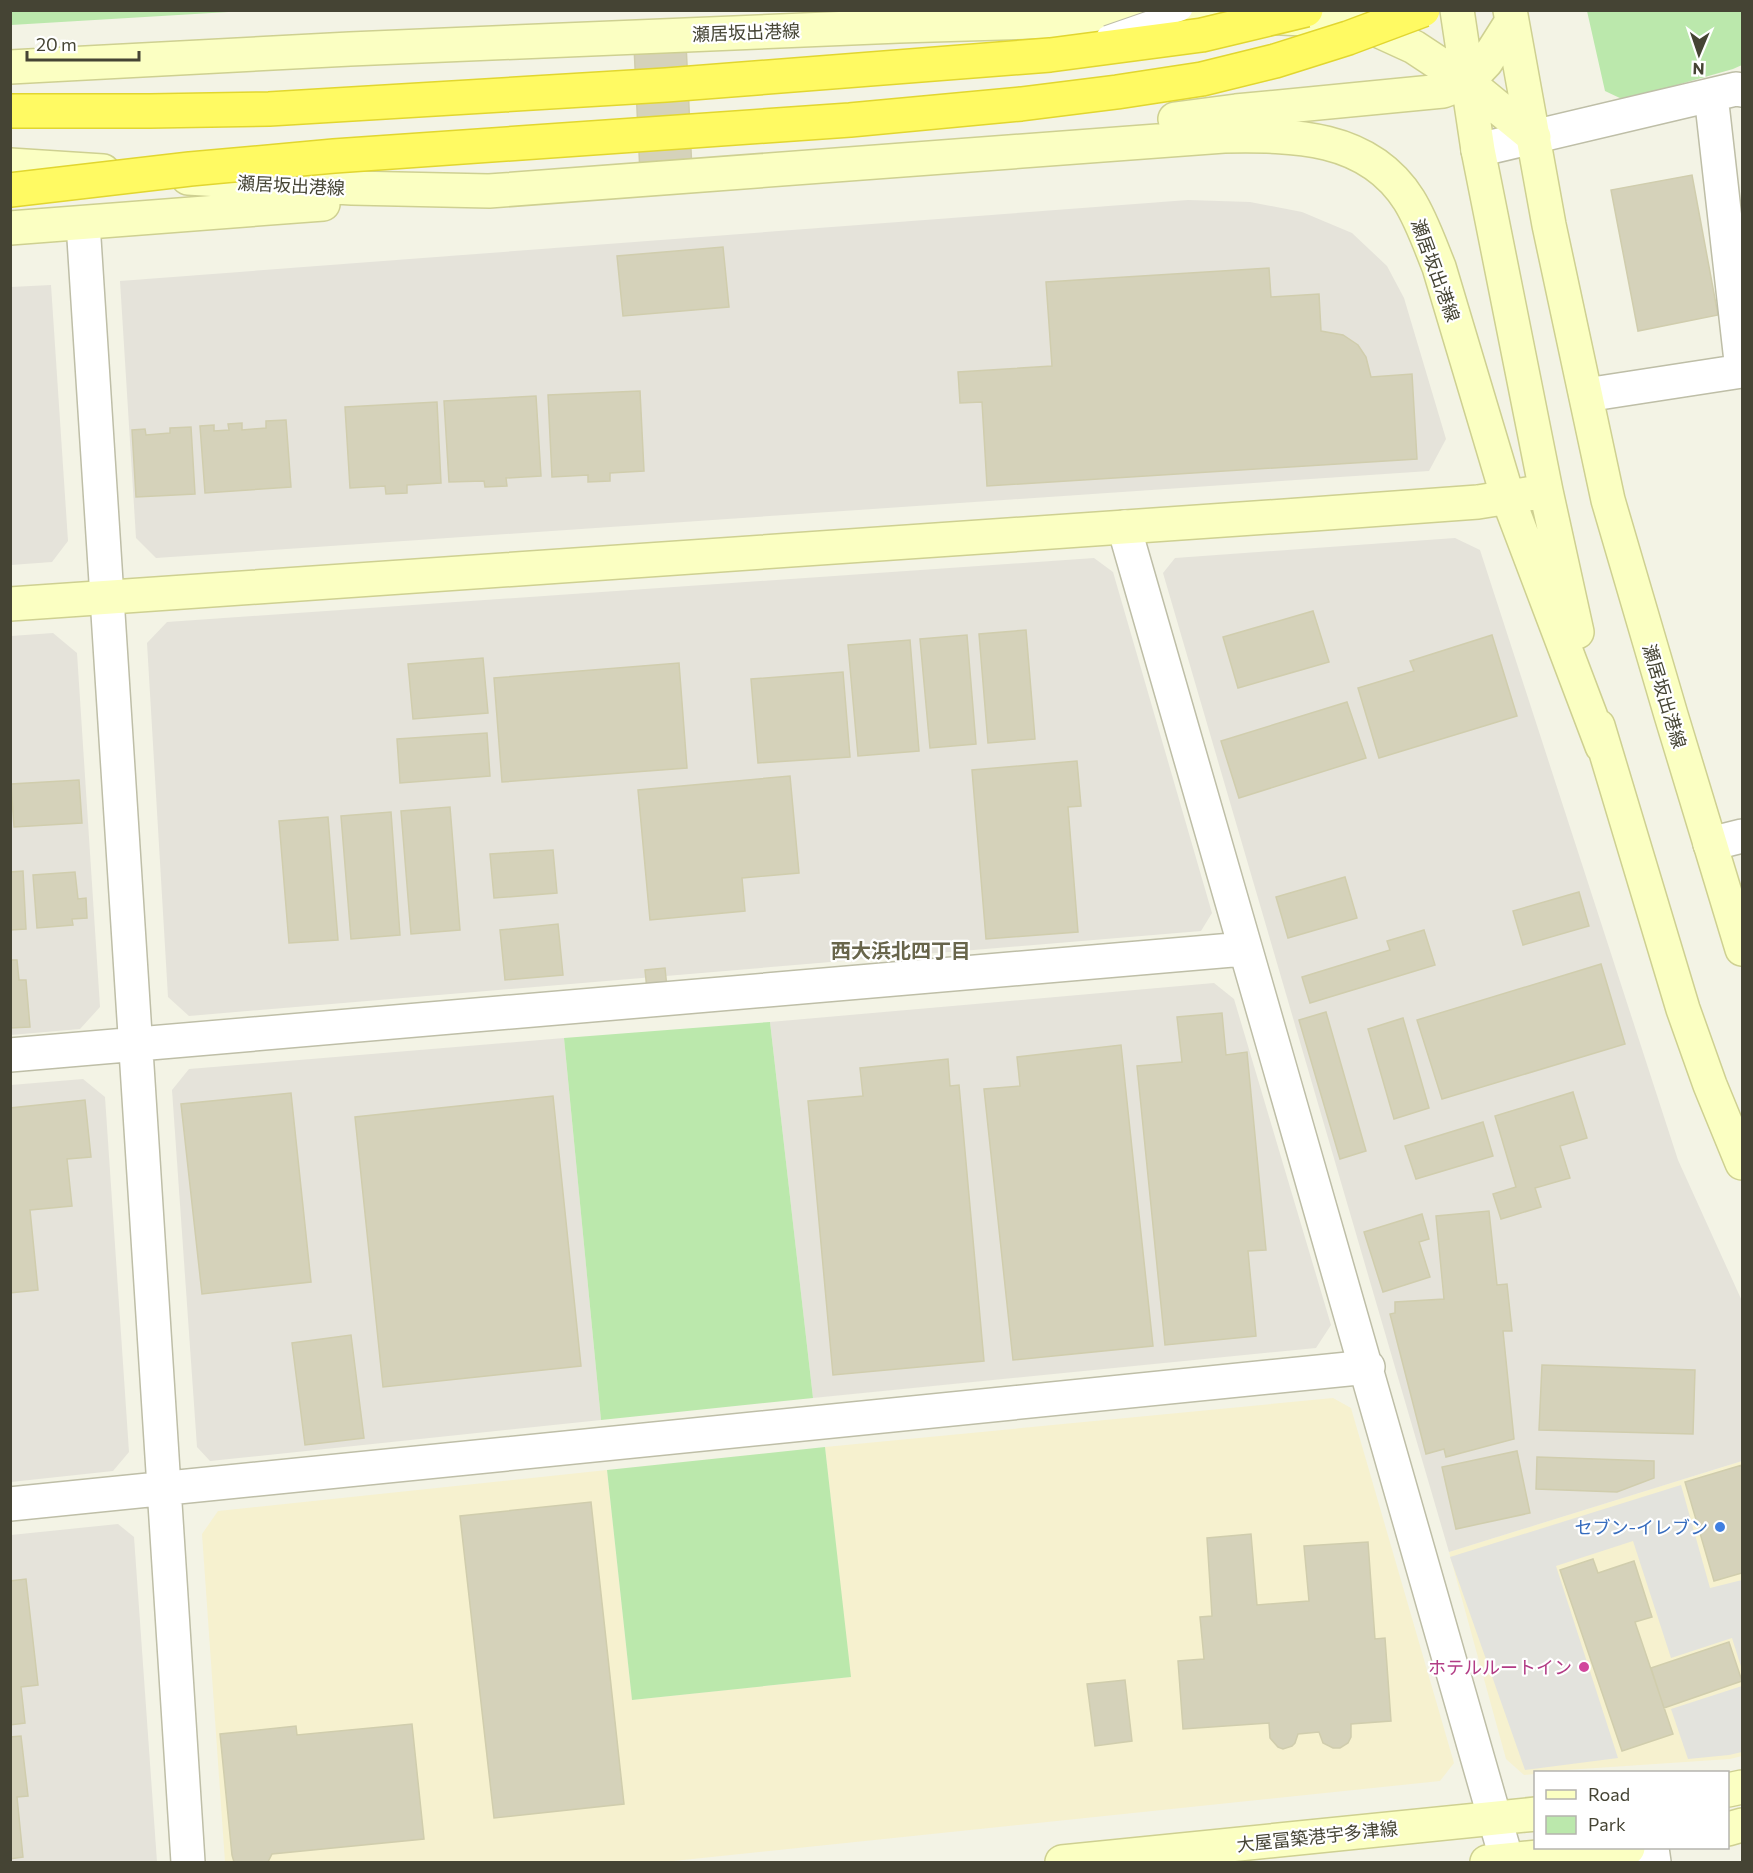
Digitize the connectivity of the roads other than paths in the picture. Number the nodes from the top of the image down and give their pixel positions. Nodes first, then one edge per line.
1 (1182, 10) edge
2 (1306, 10) edge
3 (1423, 10) edge
4 (1457, 10) edge
5 (1246, 13) edge
6 (1511, 16) edge
7 (1050, 55) junction
8 (10, 67) edge
9 (1467, 82) junction
10 (1743, 90) edge
11 (1711, 95) junction
12 (10, 111) edge
13 (1534, 137) junction
14 (1478, 150) junction
15 (930, 158) junction
16 (10, 165) edge
17 (10, 190) edge
18 (489, 191) junction
19 (82, 223) junction
20 (10, 228) edge
21 (1742, 370) edge
22 (1586, 395) junction
23 (1546, 491) junction
24 (1508, 498) junction
25 (1124, 527) junction
26 (107, 598) junction
27 (10, 604) edge
28 (1602, 746) junction
29 (1743, 836) edge
30 (1710, 844) junction
31 (1245, 949) junction
32 (1743, 949) edge
33 (136, 1044) junction
34 (10, 1055) edge
35 (1743, 1163) edge
36 (1368, 1367) junction
37 (164, 1489) junction
38 (10, 1504) edge
39 (1534, 1814) edge
40 (1495, 1818) junction
41 (1620, 1849) edge
42 (1497, 1862) edge
43 (188, 1863) edge
44 (1062, 1863) edge

1 - 7 lane, bridge
2 - 7 highway, bridge
3 - 17 highway, bridge
4 - 9 main road
5 - 8 main road, 瀬居坂出港線
5 - 9 main road, 瀬居坂出港線
6 - 9 main road
6 - 13 main road
7 - 12 highway, bridge
9 - 13 main road, 瀬居坂出港線
9 - 14 main road, 瀬居坂出港線
9 - 15 main road, 瀬居坂出港線
10 - 11 street
11 - 13 street
11 - 21 street
13 - 14 street
13 - 22 main road, 瀬居坂出港線
14 - 23 main road, 瀬居坂出港線
15 - 18 main road, 瀬居坂出港線
15 - 24 main road, 瀬居坂出港線
16 - 18 main road, 瀬居坂出港線
18 - 19 main road
19 - 20 main road
19 - 26 street
21 - 22 street
22 - 30 main road, 瀬居坂出港線
23 - 24 main road
23 - 28 main road, 瀬居坂出港線
24 - 25 main road
24 - 28 main road, 瀬居坂出港線
25 - 26 main road
25 - 31 street
26 - 27 main road
26 - 33 street
28 - 35 main road, 瀬居坂出港線
29 - 30 street
30 - 32 main road, 瀬居坂出港線
31 - 33 street
31 - 36 street
33 - 34 street
33 - 37 street
36 - 37 street
36 - 40 street
37 - 38 street
37 - 43 street
39 - 40 main road, 大屋冨築港宇多津線
40 - 42 street
40 - 44 main road, 大屋冨築港宇多津線
41 - 42 main road

